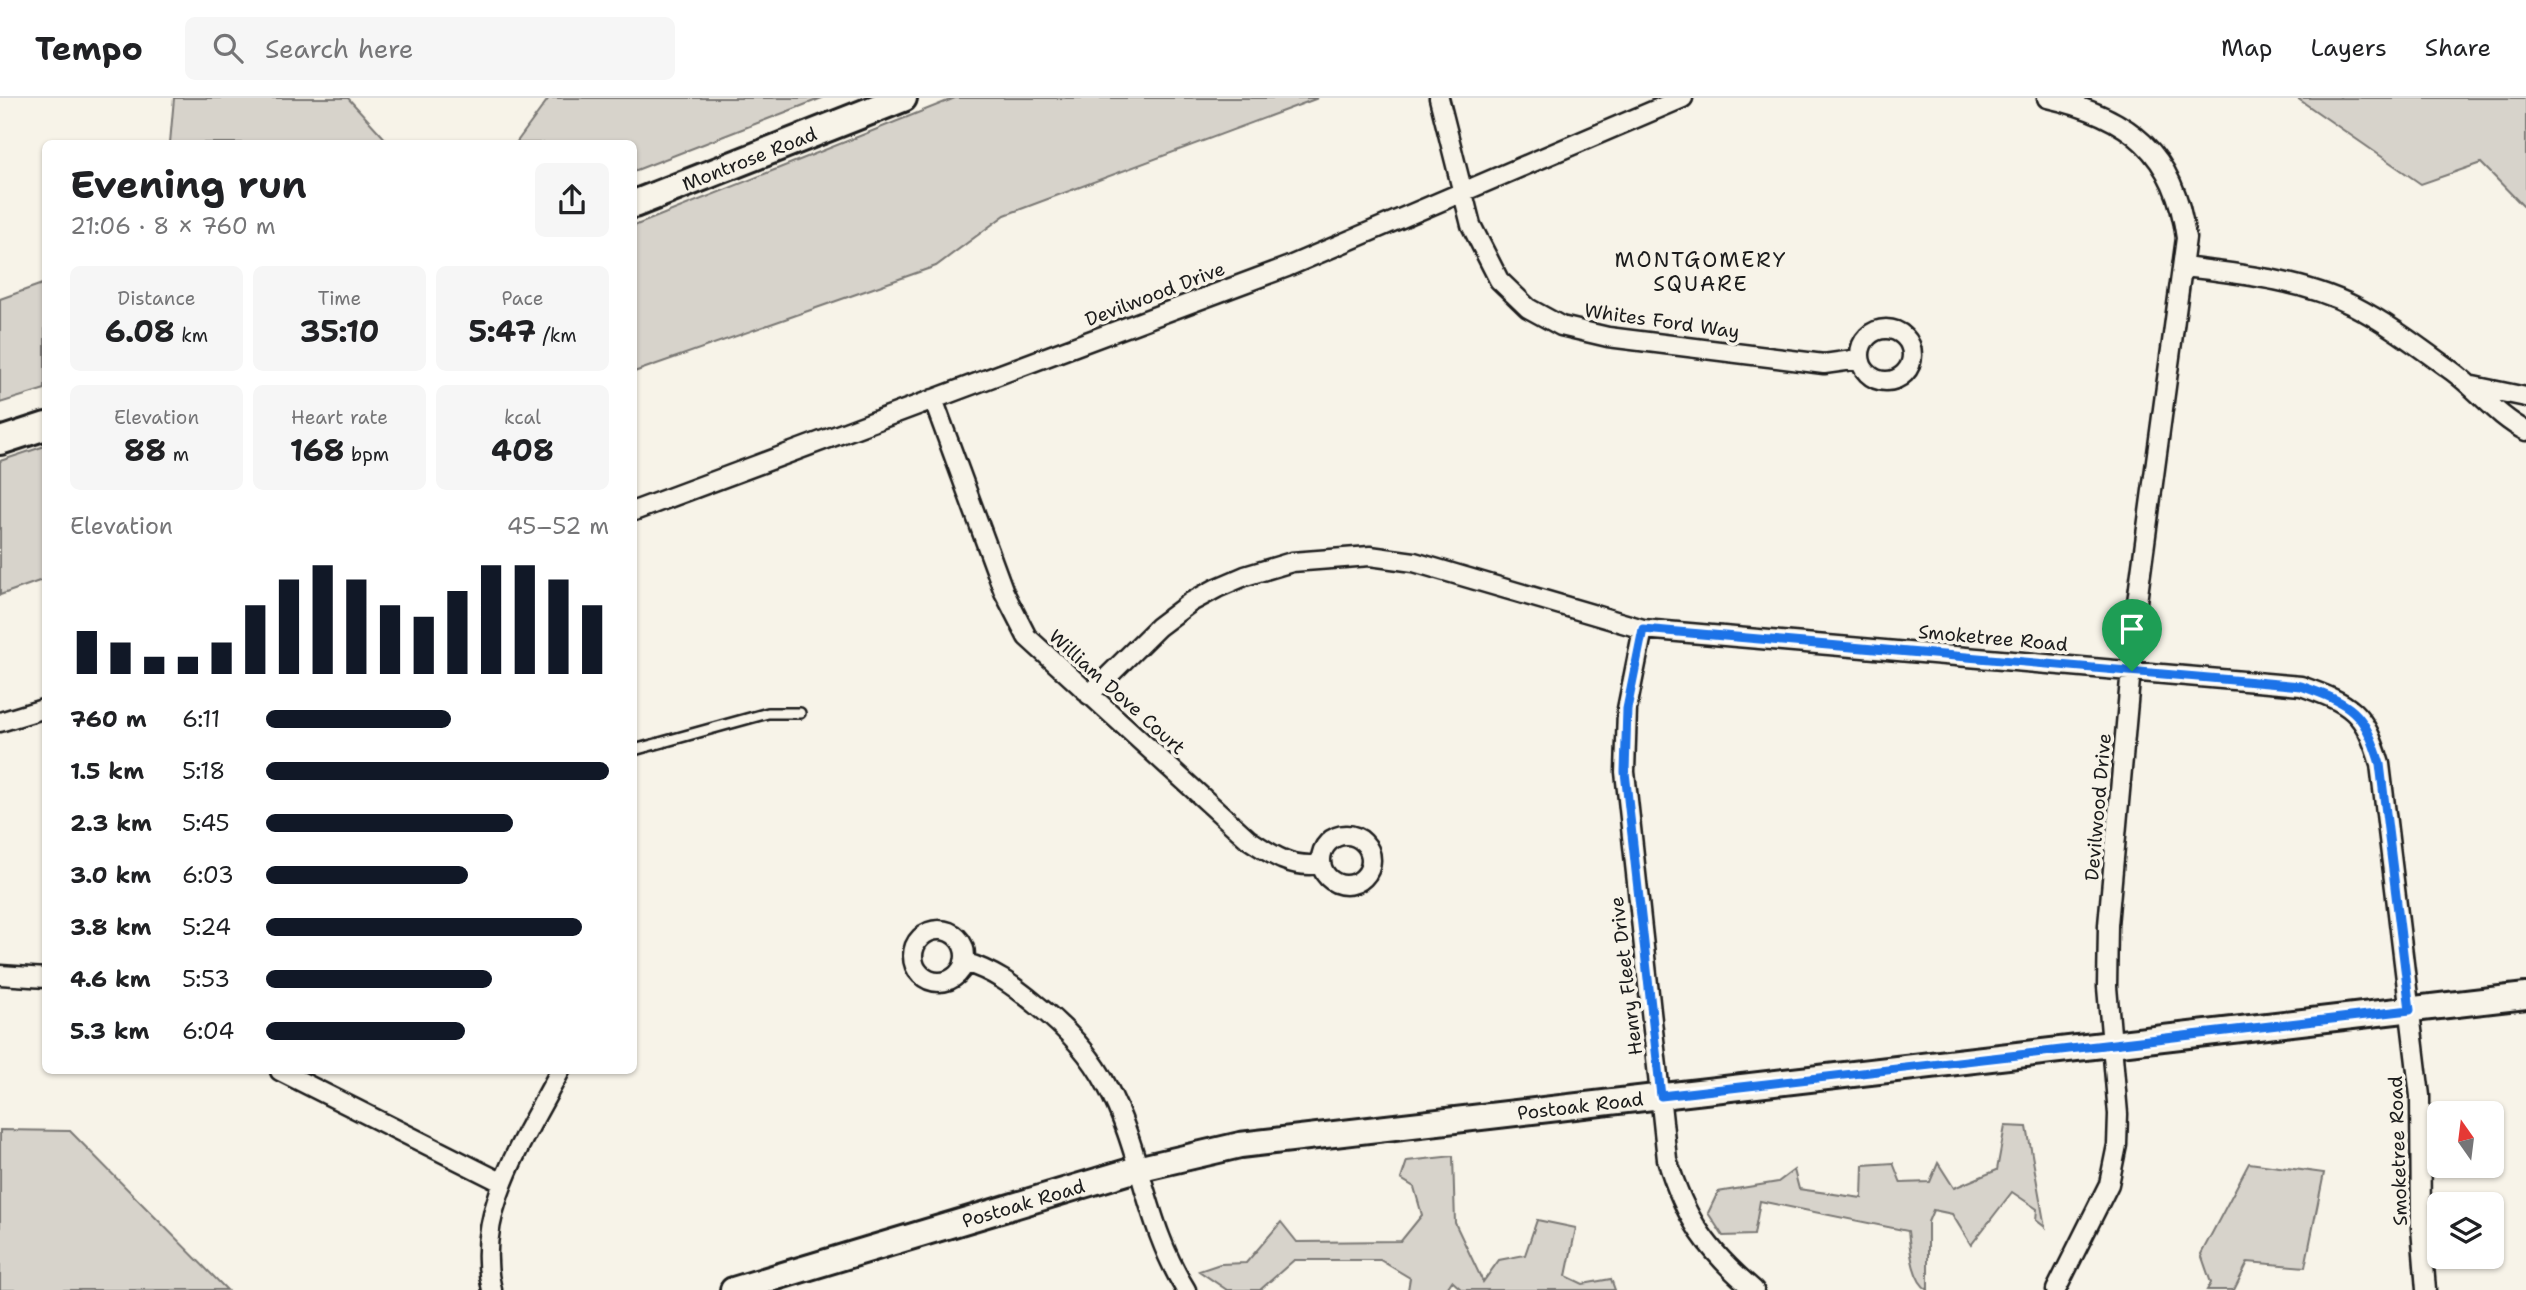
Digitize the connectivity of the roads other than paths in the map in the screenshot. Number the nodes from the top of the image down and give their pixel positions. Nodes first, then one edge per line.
1 (903, 98) edge
2 (1439, 98) edge
3 (1683, 98) edge
4 (2048, 98) edge
5 (1463, 192) junction
6 (637, 203) edge
7 (2184, 267) junction
8 (1860, 359) dead end
9 (2473, 386) junction
10 (2526, 397) edge
11 (933, 399) junction
12 (42, 427) edge
13 (2526, 431) edge
14 (0, 441) edge
15 (637, 511) edge
16 (1643, 629) junction
17 (2132, 671) junction
18 (1089, 695) junction
19 (42, 709) edge
20 (800, 713) dead end
21 (0, 722) edge
22 (637, 749) edge
23 (1321, 864) dead end
24 (964, 962) dead end
25 (0, 975) edge
26 (42, 978) edge
27 (2526, 996) edge
28 (2410, 1010) junction
29 (2112, 1045) junction
30 (286, 1074) edge
31 (559, 1074) edge
32 (1661, 1096) junction
33 (1137, 1169) junction
34 (503, 1183) junction
35 (492, 1290) edge
36 (733, 1290) edge
37 (1186, 1290) edge
38 (1754, 1290) edge
39 (2056, 1290) edge
40 (2426, 1290) edge

1 - 6 main road, Montrose Road
2 - 5 street, Whites Ford Way
3 - 5 street, Devilwood Drive
4 - 7 street, Devilwood Drive
5 - 8 street, Whites Ford Way
5 - 11 street, Devilwood Drive
7 - 9 street
7 - 17 street, Devilwood Drive
9 - 10 street
9 - 13 street
11 - 15 street, Devilwood Drive
11 - 18 street, William Dove Court
12 - 14 main road
16 - 17 street, Smoketree Road
16 - 18 street, Smoketree Road
16 - 32 street, Henry Fleet Drive
17 - 28 street, Smoketree Road
17 - 29 street, Devilwood Drive
18 - 23 street, William Dove Court
19 - 21 street
20 - 22 lane
24 - 33 street
25 - 26 street
27 - 28 street, Postoak Road
28 - 29 street, Postoak Road
28 - 40 street, Smoketree Road
29 - 32 street, Postoak Road
29 - 39 street, Devilwood Drive
30 - 34 street
31 - 34 street
32 - 33 street, Postoak Road
32 - 38 street, Henry Fleet Drive
33 - 36 street, Postoak Road
33 - 37 street
34 - 35 street

